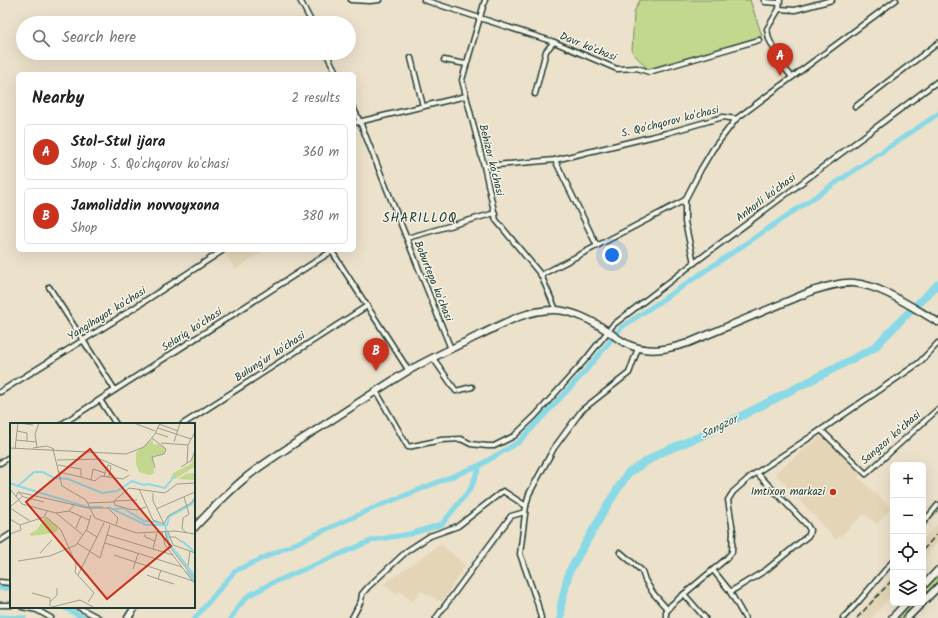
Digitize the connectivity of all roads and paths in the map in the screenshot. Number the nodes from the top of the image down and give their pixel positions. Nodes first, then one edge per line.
1 (300, 0) edge
2 (351, 0) edge
3 (379, 0) edge
4 (424, 0) edge
5 (485, 0) edge
6 (764, 0) edge
7 (832, 0) edge
8 (896, 0) edge
9 (780, 2) edge
10 (779, 9) junction
11 (308, 16) edge
12 (480, 19) junction
13 (759, 40) dead end
14 (554, 42) junction
15 (938, 43) edge
16 (411, 58) dead end
17 (330, 60) edge
18 (444, 60) dead end
19 (466, 64) junction
20 (336, 72) edge
21 (792, 77) junction
22 (938, 81) edge
23 (535, 94) dead end
24 (466, 96) junction
25 (423, 106) junction
26 (855, 107) dead end
27 (356, 113) edge
28 (736, 119) junction
29 (360, 122) junction
30 (356, 123) edge
31 (555, 160) junction
32 (484, 166) junction
33 (685, 200) junction
34 (495, 213) junction
35 (407, 238) junction
36 (597, 246) junction
37 (220, 252) edge
38 (329, 252) edge
39 (333, 252) edge
40 (694, 263) junction
41 (541, 275) junction
42 (49, 287) dead end
43 (367, 306) junction
44 (556, 310) junction
45 (938, 322) edge
46 (608, 331) junction
47 (83, 340) junction
48 (938, 344) edge
49 (638, 348) junction
50 (450, 349) junction
51 (433, 358) junction
52 (409, 371) junction
53 (472, 387) dead end
54 (115, 390) junction
55 (376, 391) junction
56 (0, 392) edge
57 (100, 400) junction
58 (938, 409) edge
59 (64, 423) edge
60 (115, 423) edge
61 (185, 423) edge
62 (821, 430) junction
63 (10, 457) edge
64 (0, 463) edge
65 (757, 472) junction
66 (526, 506) junction
67 (938, 506) edge
68 (525, 512) junction
69 (926, 520) edge
70 (195, 527) edge
71 (10, 535) edge
72 (0, 541) edge
73 (620, 552) dead end
74 (890, 565) edge
75 (713, 570) junction
76 (938, 570) edge
77 (0, 582) edge
78 (10, 583) edge
79 (926, 583) edge
80 (938, 587) edge
81 (730, 592) junction
82 (684, 594) junction
83 (926, 598) edge
84 (903, 606) edge
85 (918, 606) edge
86 (27, 608) edge
87 (80, 608) edge
88 (134, 608) edge
89 (668, 610) junction
90 (51, 618) edge
91 (99, 618) edge
92 (128, 618) edge
93 (352, 618) edge
94 (436, 618) edge
95 (541, 618) edge
96 (666, 618) edge
97 (705, 618) edge
98 (745, 618) edge
99 (843, 618) edge
100 (892, 618) edge
101 (908, 618) edge

1 - 11 street
2 - 3 street
4 - 12 street, Davr ko'chasi
5 - 12 street, Behizor ko'chasi
6 - 9 street
7 - 10 street
8 - 21 street, S. Qo'chqorov ko'chasi
9 - 10 street
10 - 21 street
12 - 14 street, Davr ko'chasi
12 - 19 street, Behizor ko'chasi
13 - 14 street, Davr ko'chasi
14 - 23 street
15 - 26 street
16 - 25 street
17 - 20 street
18 - 19 street
19 - 24 street, Behizor ko'chasi
21 - 28 street, S. Qo'chqorov ko'chasi
22 - 40 street, Anhorli ko'chasi
24 - 25 street
24 - 32 street, Behizor ko'chasi
25 - 29 street
27 - 29 street, Boburtepa ko'chasi
28 - 31 street, S. Qo'chqorov ko'chasi
28 - 33 street
29 - 30 street
29 - 35 street, Boburtepa ko'chasi
31 - 32 street, S. Qo'chqorov ko'chasi
31 - 36 street
32 - 34 street, Behizor ko'chasi
33 - 36 street
33 - 40 street
34 - 35 street
34 - 41 street, Behizor ko'chasi
35 - 50 street, Boburtepa ko'chasi
36 - 41 street
37 - 47 street, Yangihayot ko'chasi
38 - 54 street, Selariq ko'chasi
39 - 43 street
40 - 46 street, Anhorli ko'chasi
41 - 44 street, Behizor ko'chasi
42 - 47 street
43 - 52 street
43 - 61 street, Bulung'ur ko'chasi
44 - 46 main road
44 - 50 main road
45 - 49 main road
46 - 49 main road
46 - 55 street, Anhorli ko'chasi
47 - 54 street
47 - 56 street, Yangihayot ko'chasi
48 - 62 street
49 - 66 street
50 - 51 main road
51 - 52 main road
51 - 53 street
52 - 55 main road
54 - 57 street, Selariq ko'chasi
55 - 70 main road
57 - 59 street, Selariq ko'chasi
57 - 60 street
58 - 62 street, Sangzor ko'chasi
62 - 65 street
63 - 64 street
65 - 75 street
65 - 81 street
66 - 68 street
66 - 93 street
67 - 69 street
68 - 94 street
68 - 95 street
71 - 72 street
73 - 89 street
74 - 99 street
75 - 81 street
75 - 82 street
76 - 79 main road
77 - 78 street
80 - 83 main road
81 - 98 street
82 - 89 street
82 - 97 street
84 - 100 main road
85 - 101 main road
86 - 90 street
87 - 91 street
88 - 92 main road
89 - 96 street

